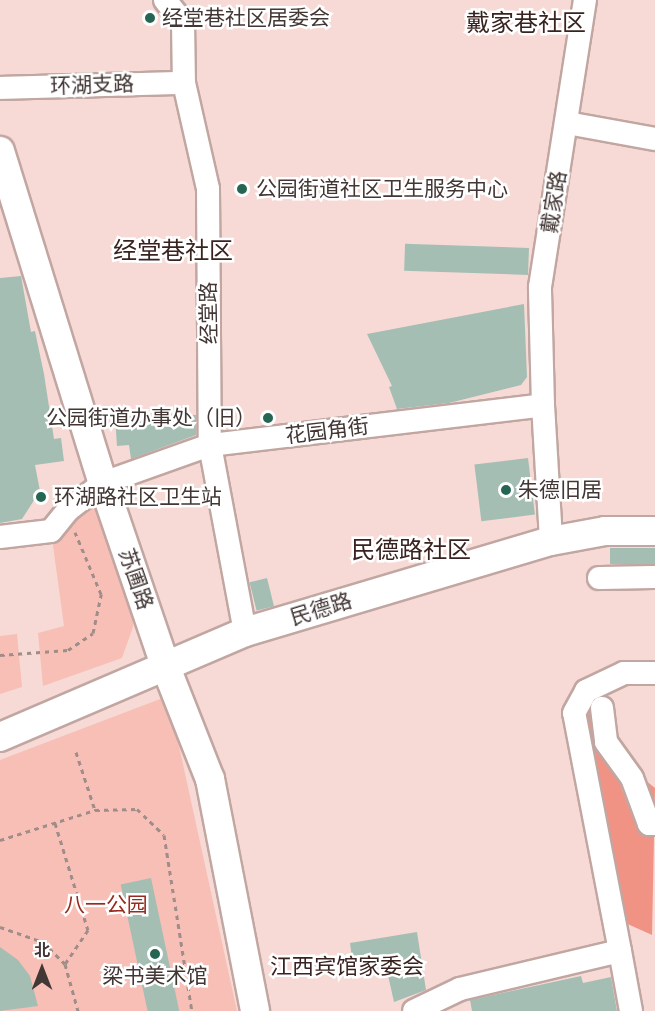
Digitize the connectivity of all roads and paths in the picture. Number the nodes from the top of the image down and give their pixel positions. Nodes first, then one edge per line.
1 (165, 0) edge
2 (585, 0) edge
3 (184, 83) junction
4 (0, 88) edge
5 (567, 123) junction
6 (655, 139) edge
7 (0, 151) edge
8 (543, 405) junction
9 (210, 445) junction
10 (103, 483) junction
11 (68, 510) junction
12 (655, 531) edge
13 (0, 537) edge
14 (551, 541) junction
15 (655, 577) edge
16 (599, 578) dead end
17 (245, 632) junction
18 (0, 655) edge
19 (165, 665) junction
20 (655, 673) edge
21 (602, 708) dead end
22 (0, 737) edge
23 (76, 752) dead end
24 (95, 810) junction
25 (55, 823) junction
26 (655, 824) edge
27 (0, 840) edge
28 (0, 927) edge
29 (620, 951) junction
30 (65, 964) junction
31 (78, 1011) edge
32 (192, 1011) edge
33 (255, 1011) edge
34 (414, 1011) edge
35 (631, 1011) edge

1 - 3 lane, 经堂路
2 - 5 lane, 戴家路
3 - 4 lane, 环湖支路
3 - 9 lane, 经堂路
5 - 6 lane
5 - 8 lane, 戴家路
7 - 10 main road, 苏圃路
8 - 9 lane, 花园角街
8 - 14 lane
9 - 10 lane, 花园角街
9 - 17 lane, 经堂路
10 - 11 lane, 花园角街
10 - 19 main road, 苏圃路
11 - 13 lane, 花园角街
11 - 18 path
12 - 14 main road, 民德路
14 - 17 main road, 民德路
15 - 16 lane
17 - 19 main road, 民德路
19 - 22 main road, 民德路
19 - 33 main road, 苏圃路
20 - 29 lane
21 - 26 lane
23 - 24 path
24 - 25 path
24 - 32 path
25 - 27 path
25 - 30 path
28 - 30 path
29 - 34 lane
29 - 35 lane
30 - 31 path

